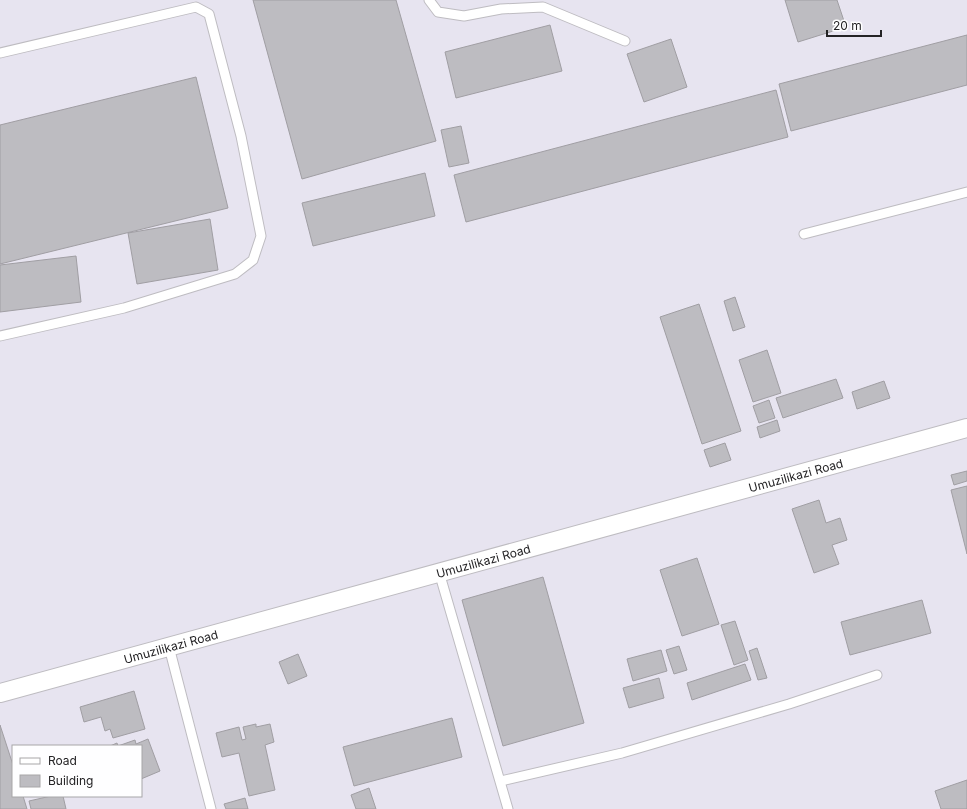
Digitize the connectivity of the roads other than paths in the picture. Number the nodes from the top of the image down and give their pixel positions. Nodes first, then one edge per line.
1 (429, 0) edge
2 (625, 41) dead end
3 (0, 53) edge
4 (967, 192) edge
5 (804, 234) dead end
6 (0, 336) edge
7 (967, 428) edge
8 (439, 572) junction
9 (169, 647) junction
10 (877, 675) dead end
11 (0, 693) edge
12 (501, 781) junction
13 (211, 809) edge
14 (508, 809) edge

1 - 2 lane
3 - 6 lane
4 - 5 lane
7 - 8 street, Umuzilikazi Road
8 - 9 street, Umuzilikazi Road
8 - 12 lane
9 - 11 street, Umuzilikazi Road
9 - 13 lane
10 - 12 lane
12 - 14 lane

